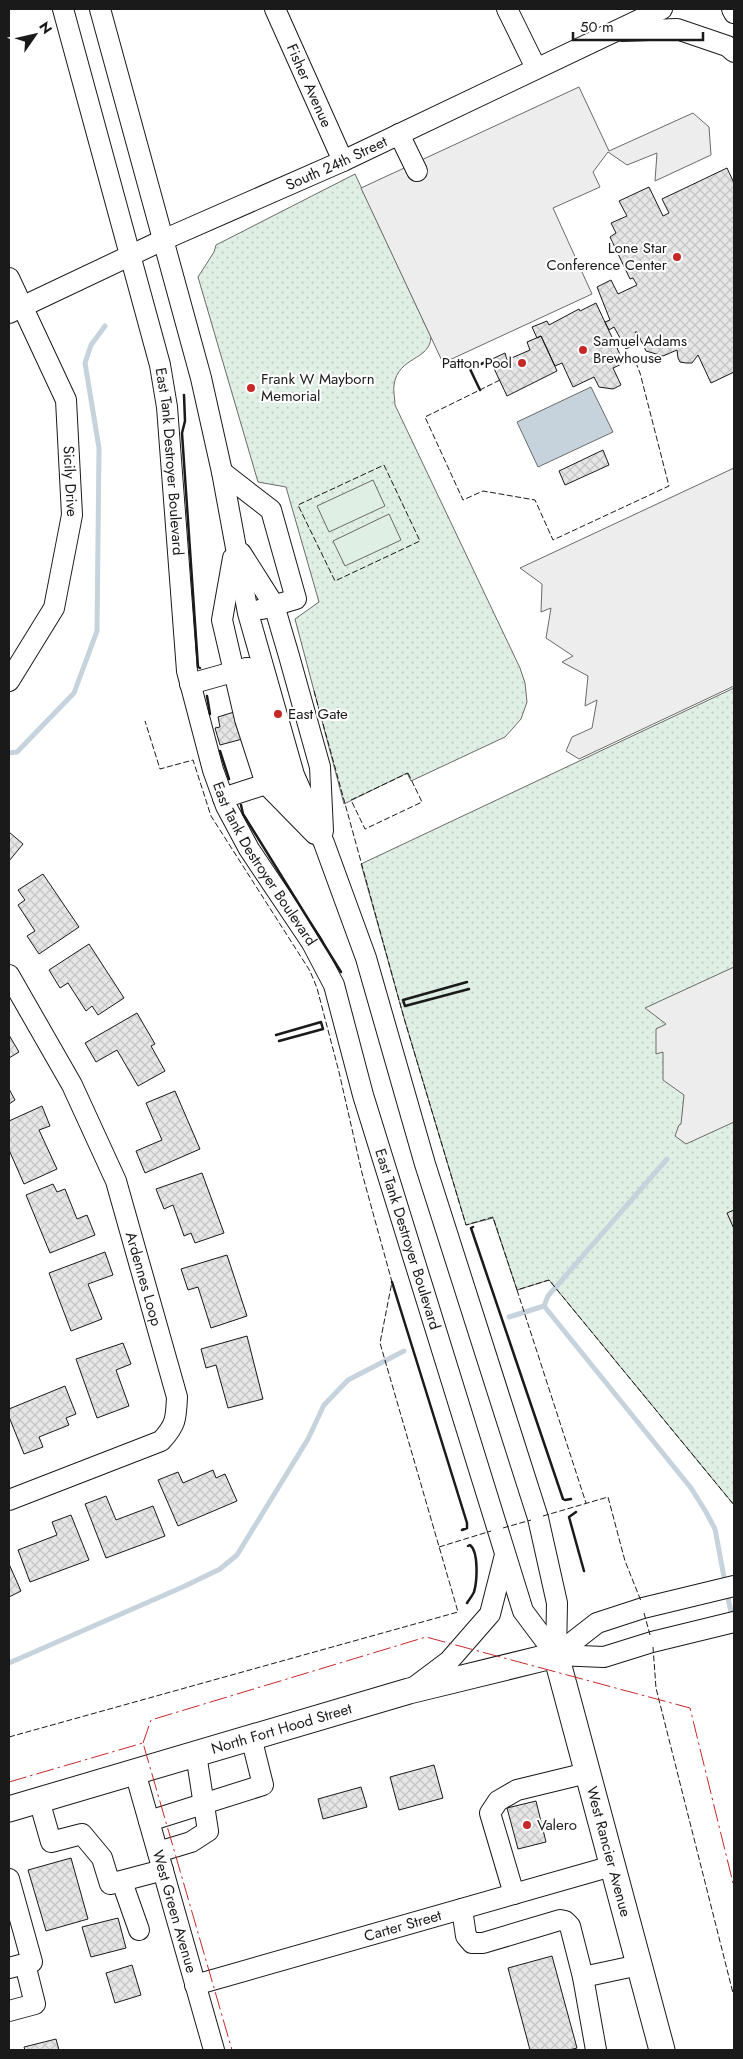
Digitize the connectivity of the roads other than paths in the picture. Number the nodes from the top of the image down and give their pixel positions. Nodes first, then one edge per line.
1 (63, 9) edge
2 (100, 9) edge
3 (276, 9) edge
4 (507, 9) edge
5 (662, 9) edge
6 (732, 9) edge
7 (734, 13) edge
8 (615, 31) junction
9 (734, 52) edge
10 (536, 68) junction
11 (398, 134) junction
12 (343, 161) junction
13 (417, 171) dead end
14 (163, 240) junction
15 (131, 255) junction
16 (9, 278) edge
17 (16, 310) edge
18 (222, 472) junction
19 (236, 545) junction
20 (248, 613) junction
21 (262, 664) junction
22 (9, 681) edge
23 (190, 684) junction
24 (293, 776) junction
25 (223, 798) junction
26 (324, 842) junction
27 (9, 975) edge
28 (9, 1500) edge
29 (505, 1555) junction
30 (734, 1586) edge
31 (734, 1622) edge
32 (556, 1655) junction
33 (409, 1691) junction
34 (251, 1737) junction
35 (196, 1754) junction
36 (135, 1772) junction
37 (587, 1773) junction
38 (39, 1800) junction
39 (203, 1804) junction
40 (9, 1809) edge
41 (149, 1821) junction
42 (161, 1861) junction
43 (612, 1866) junction
44 (9, 1879) edge
45 (122, 1882) junction
46 (514, 1894) junction
47 (462, 1909) junction
48 (139, 1930) dead end
49 (639, 1965) junction
50 (17, 1966) edge
51 (582, 1977) junction
52 (195, 1985) junction
53 (9, 2011) edge
54 (214, 2050) edge
55 (596, 2050) edge
56 (662, 2050) edge

1 - 15 street, East Tank Destroyer Boulevard
2 - 14 street
3 - 12 street, Fisher Avenue
4 - 10 street
5 - 8 street, South 24th Street
6 - 7 street
8 - 9 street
8 - 10 street, South 24th Street
10 - 11 street, South 24th Street
11 - 12 street, South 24th Street
11 - 13 street
12 - 14 street, South 24th Street
14 - 15 street, South 24th Street
14 - 18 street
15 - 17 street, South 24th Street
15 - 23 street, East Tank Destroyer Boulevard
16 - 17 street, Sicily Drive
17 - 22 street, Sicily Drive
18 - 19 street
18 - 20 street
19 - 20 street
19 - 20 street
19 - 20 street
20 - 21 street
20 - 21 street
20 - 21 street
21 - 23 street
21 - 24 street
21 - 24 street
21 - 24 street
23 - 25 street, East Tank Destroyer Boulevard
24 - 25 street
24 - 26 street
24 - 26 street
24 - 26 street
25 - 29 street, East Tank Destroyer Boulevard
26 - 32 street
27 - 28 street, Ardennes Loop
29 - 32 street, East Tank Destroyer Boulevard
29 - 33 street
30 - 32 street, North Fort Hood Street
31 - 32 street, North Fort Hood Street
32 - 33 main road, North Fort Hood Street
32 - 37 main road, West Rancier Avenue
33 - 34 main road, North Fort Hood Street
34 - 35 main road, North Fort Hood Street
34 - 39 street
35 - 36 main road, North Fort Hood Street
35 - 39 street
36 - 38 main road, North Fort Hood Street
36 - 41 street, West Green Avenue
37 - 43 main road, West Rancier Avenue
37 - 46 street
38 - 40 main road, North Fort Hood Street
38 - 45 street
39 - 41 street
39 - 42 street
41 - 42 street, West Green Avenue
42 - 45 street
42 - 52 street, West Green Avenue
43 - 46 street, Carter Street
43 - 49 main road, West Rancier Avenue
44 - 50 street
45 - 48 street
46 - 47 street, Carter Street
47 - 51 street
47 - 52 street, Carter Street
49 - 51 street
49 - 56 main road, West Rancier Avenue
50 - 53 street
51 - 55 street
52 - 54 street, West Green Avenue

